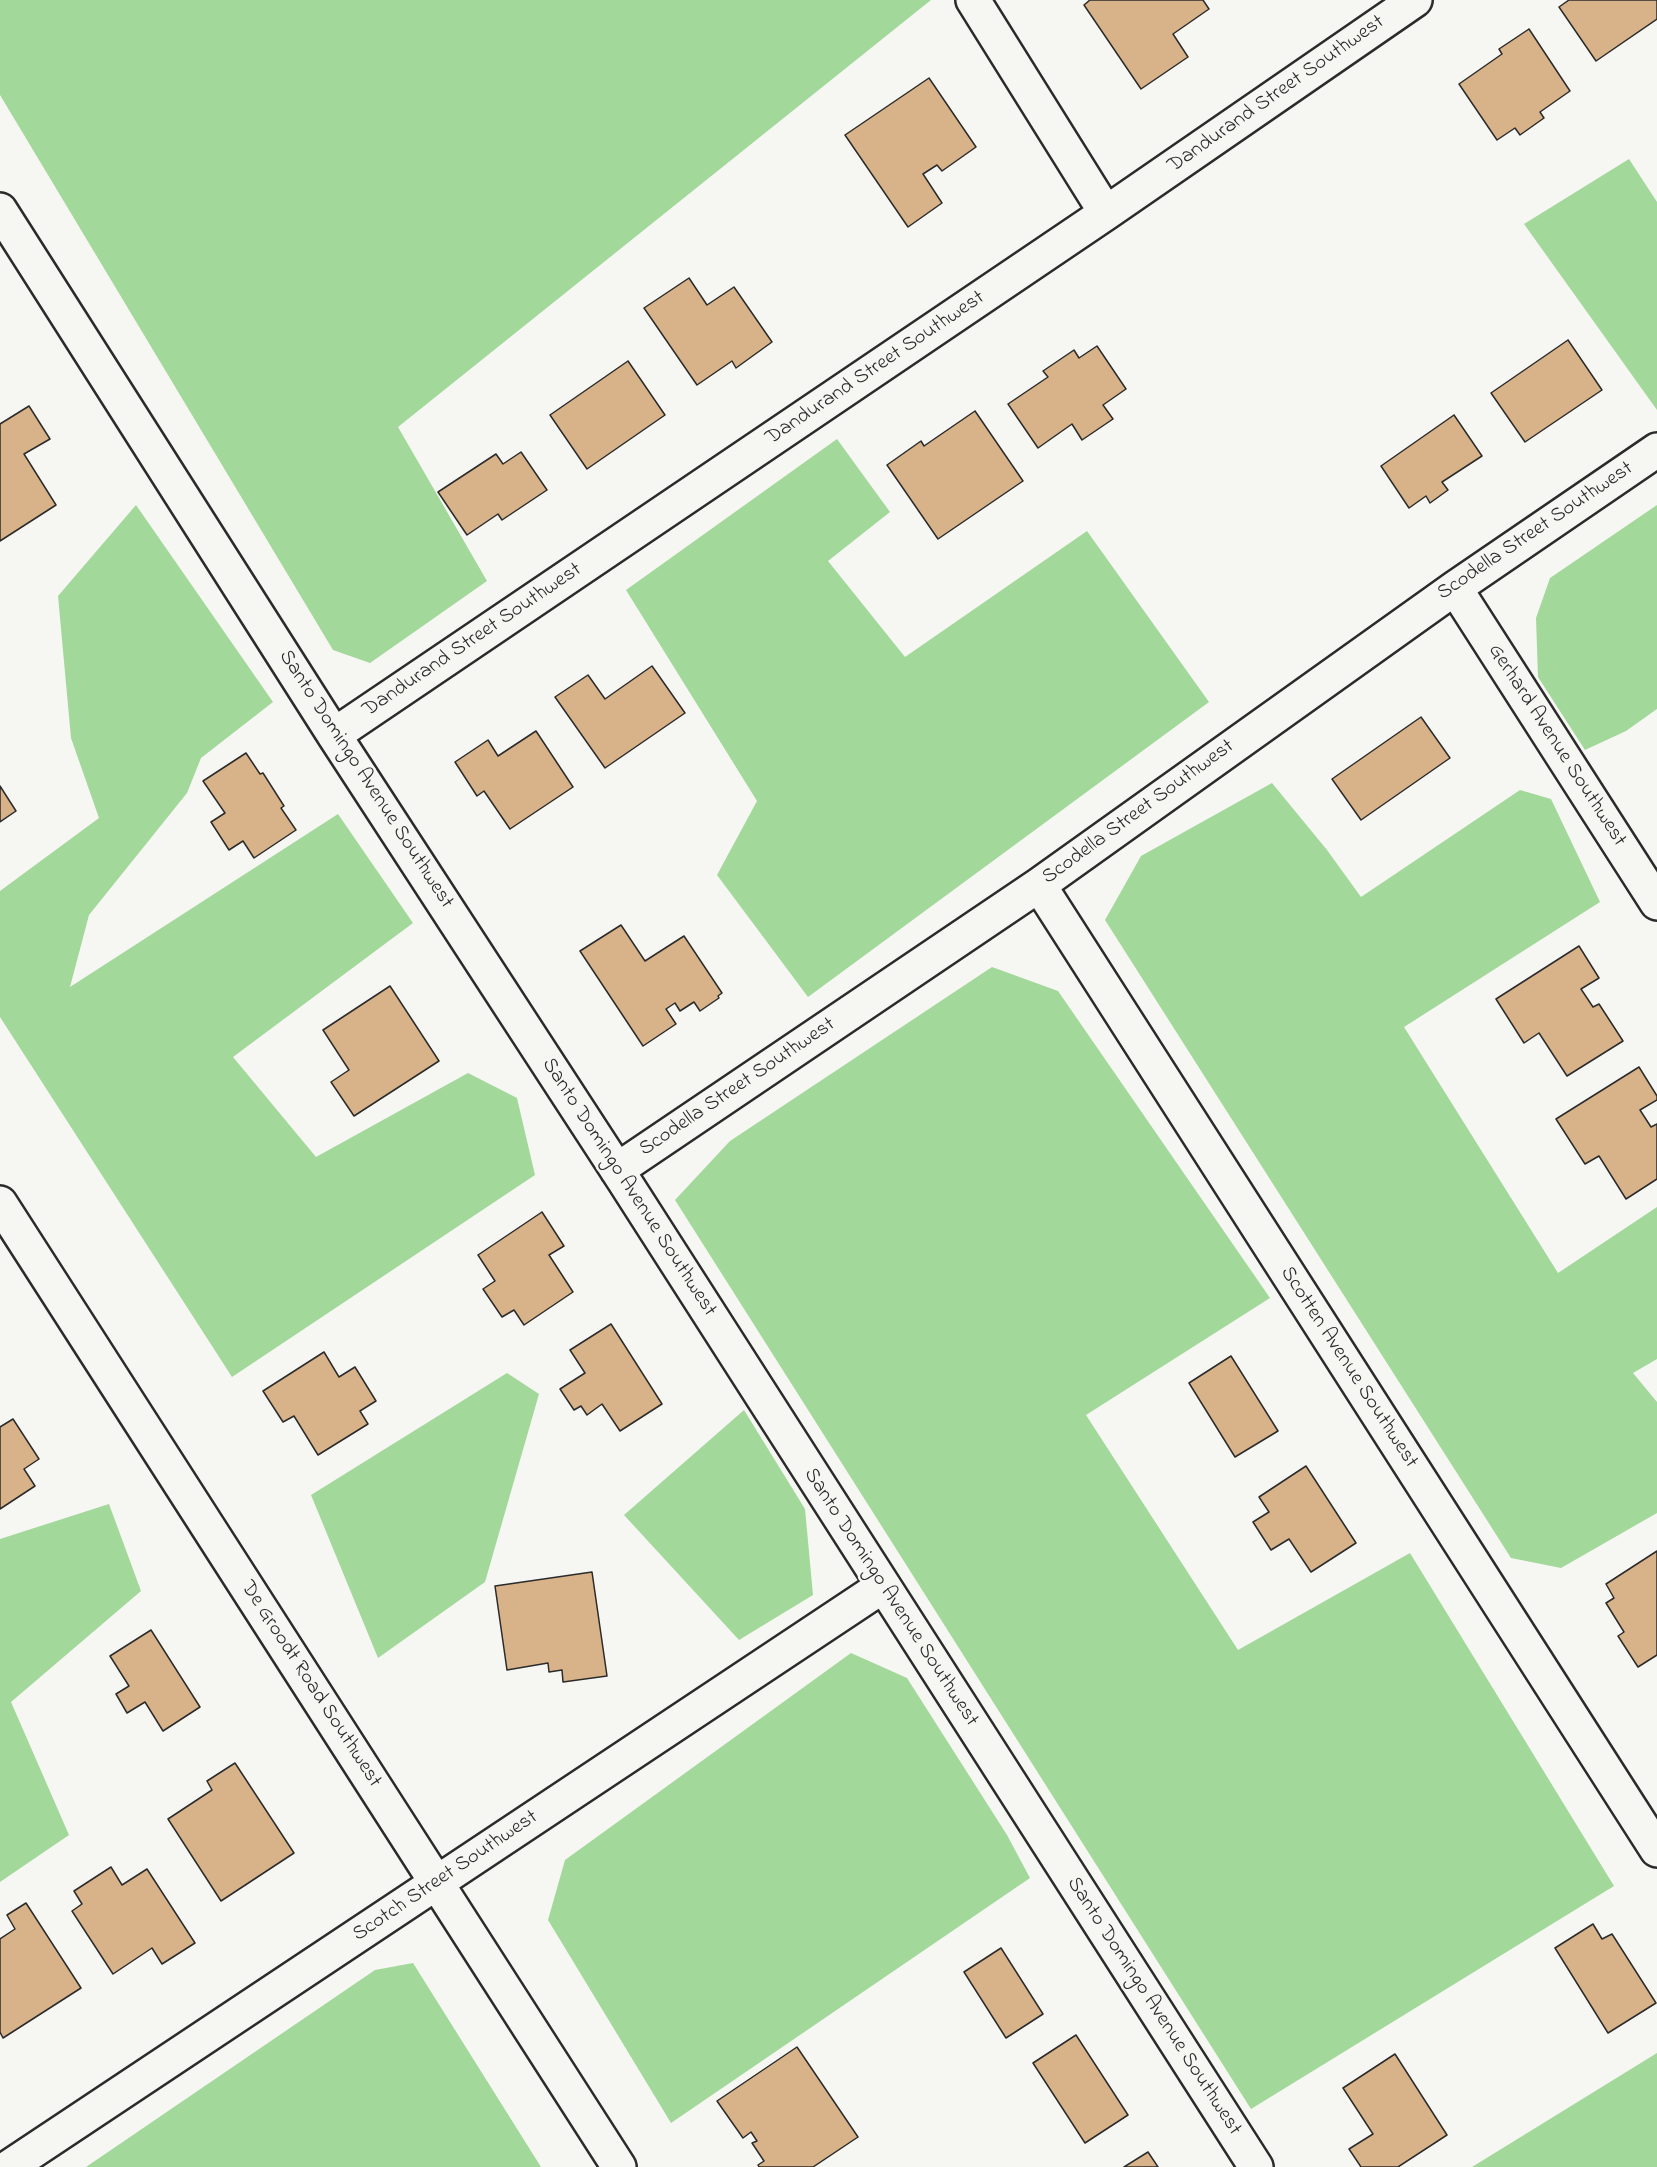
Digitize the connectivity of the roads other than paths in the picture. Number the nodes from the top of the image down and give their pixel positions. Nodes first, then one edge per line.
1 (972, 0) edge
2 (1415, 0) edge
3 (0, 210) edge
4 (1106, 213) junction
5 (1657, 450) edge
6 (1455, 588) junction
7 (334, 735) junction
8 (1039, 885) junction
9 (1657, 903) edge
10 (617, 1170) junction
11 (0, 1203) edge
12 (883, 1586) junction
13 (1657, 1850) edge
14 (437, 1883) junction
15 (9, 2167) edge
16 (619, 2167) edge
17 (1256, 2167) edge

1 - 4 street
2 - 4 street, Dandurand Street Southwest
3 - 7 street, Santo Domingo Avenue Southwest
4 - 7 street, Dandurand Street Southwest
5 - 6 street, Scodella Street Southwest
6 - 8 street, Scodella Street Southwest
6 - 9 street, Gerhard Avenue Southwest
7 - 10 street, Santo Domingo Avenue Southwest
8 - 10 street, Scodella Street Southwest
8 - 13 street, Scotten Avenue Southwest
10 - 12 street, Santo Domingo Avenue Southwest
11 - 14 street, De Groodt Road Southwest
12 - 14 street, Scotch Street Southwest
12 - 17 street, Santo Domingo Avenue Southwest
14 - 15 street, Scotch Street Southwest
14 - 16 street, De Groodt Road Southwest

